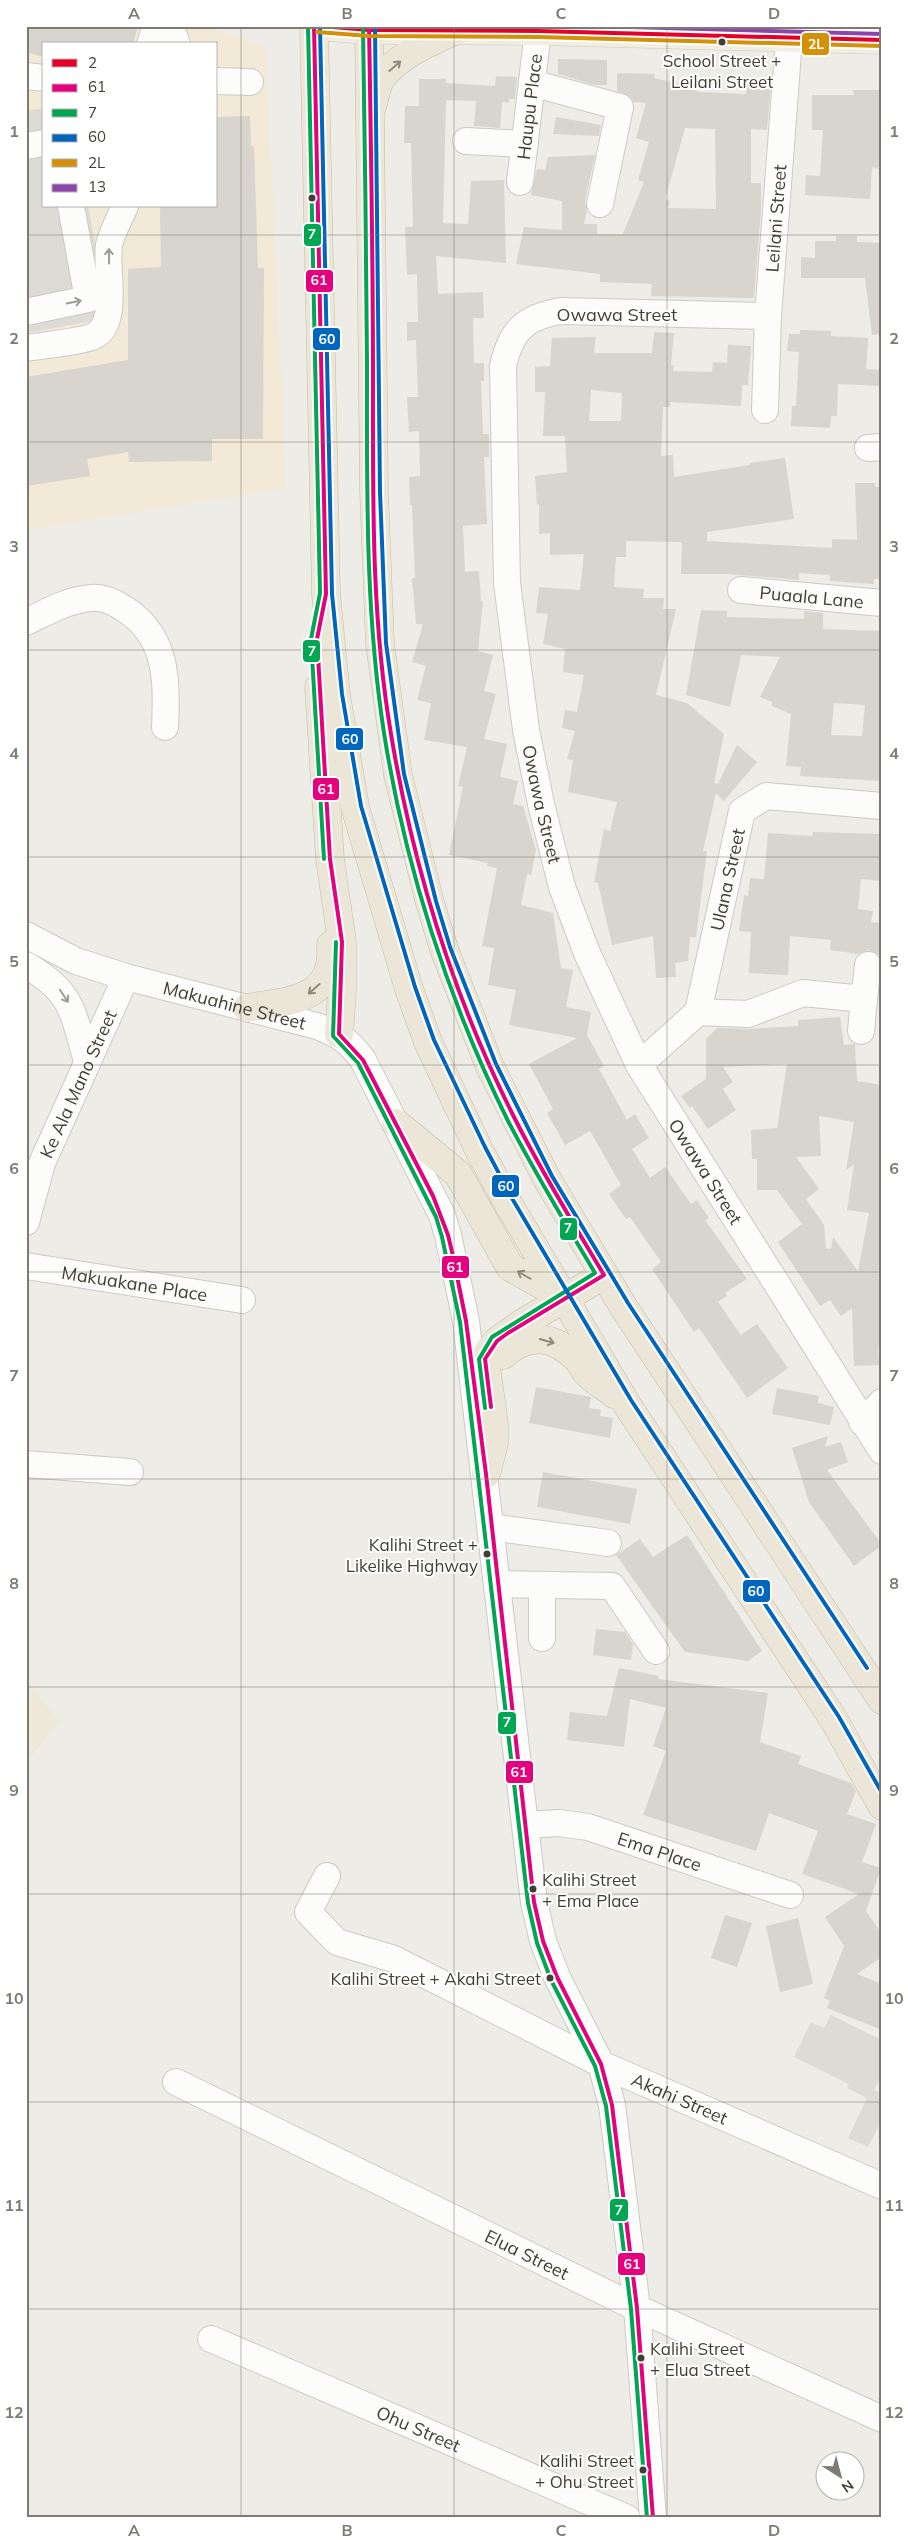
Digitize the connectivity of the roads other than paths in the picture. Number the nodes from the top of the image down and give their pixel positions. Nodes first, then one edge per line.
1 (156, 26) edge
2 (166, 26) edge
3 (316, 26) edge
4 (369, 28) edge
5 (456, 30) junction
6 (538, 31) junction
7 (789, 32) edge
8 (882, 40) edge
9 (151, 42) edge
10 (176, 42) edge
11 (26, 76) edge
12 (42, 78) edge
13 (218, 81) edge
14 (250, 82) dead end
15 (532, 83) junction
16 (371, 107) junction
17 (466, 141) dead end
18 (42, 143) edge
19 (525, 144) junction
20 (26, 146) edge
21 (520, 182) dead end
22 (600, 204) dead end
23 (71, 208) edge
24 (122, 214) edge
25 (26, 312) edge
26 (768, 316) junction
27 (26, 348) edge
28 (765, 410) dead end
29 (741, 590) dead end
30 (326, 594) junction
31 (882, 602) edge
32 (26, 622) edge
33 (165, 727) dead end
34 (882, 806) edge
35 (330, 859) junction
36 (26, 935) edge
37 (26, 965) edge
38 (868, 965) dead end
39 (126, 977) junction
40 (864, 999) junction
41 (247, 1008) junction
42 (698, 1012) junction
43 (861, 1031) dead end
44 (339, 1034) junction
45 (87, 1061) junction
46 (639, 1065) junction
47 (396, 1123) junction
48 (26, 1222) edge
49 (26, 1266) edge
50 (604, 1275) junction
51 (566, 1299) junction
52 (242, 1300) dead end
53 (882, 1402) edge
54 (626, 1404) junction
55 (862, 1422) junction
56 (494, 1424) junction
57 (882, 1451) edge
58 (26, 1464) edge
59 (130, 1472) dead end
60 (486, 1474) junction
61 (491, 1527) junction
62 (608, 1543) dead end
63 (498, 1584) junction
64 (542, 1586) junction
65 (542, 1638) dead end
66 (656, 1650) dead end
67 (882, 1700) edge
68 (882, 1806) edge
69 (526, 1825) junction
70 (327, 1876) dead end
71 (790, 1895) dead end
72 (600, 2064) junction
73 (176, 2082) dead end
74 (882, 2186) edge
75 (637, 2308) junction
76 (211, 2339) dead end
77 (882, 2419) edge
78 (627, 2518) edge
79 (653, 2518) edge

1 - 9 street
2 - 10 street
3 - 4 main road
3 - 30 highway
4 - 5 main road
4 - 16 highway
5 - 6 main road
16 -> 5 highway
6 - 7 main road
6 - 15 street, Haupu Place
7 - 8 main road
7 - 26 street, Leilani Street
11 - 12 street
13 - 14 street
15 - 19 street, Haupu Place
15 - 22 street
16 - 50 highway
17 - 19 street
18 - 20 street
19 - 21 street, Haupu Place
25 -> 23 street
27 -> 24 street
26 - 28 street, Leilani Street
26 - 46 street, Owawa Street
29 - 31 street, Puaala Lane
30 - 35 highway
30 - 51 highway
32 - 33 street
34 - 42 street, Ulana Street
35 -> 41 highway
35 - 44 highway
36 - 39 street, Makuahine Street
37 -> 45 street
38 - 40 street
39 - 41 street, Makuahine Street
39 - 45 street, Ke Ala Mano Street
40 - 42 street
40 - 43 street
41 - 44 street, Makuahine Street
42 - 46 street
44 - 47 street, Makuahine Street
45 - 48 street, Ke Ala Mano Street
46 - 55 street, Owawa Street
51 -> 47 highway
47 - 60 street, Makuahine Street
49 - 52 street, Makuakane Place
50 - 51 highway
50 - 67 highway
51 - 54 highway
51 - 56 highway
53 - 55 street
56 -> 54 highway
54 - 68 highway
55 - 57 street, Owawa Street
56 - 60 highway
58 - 59 street
60 - 61 street, Makuahine Street
61 - 62 street
61 - 63 street, Makuahine Street
63 - 64 street
63 - 69 street, Makuahine Street
64 - 65 street
64 - 66 street
69 - 71 street, Ema Place
69 - 72 street, Makuahine Street
70 - 72 street, Akahi Street
72 - 74 street, Akahi Street
72 - 75 street, Makuahine Street
73 - 75 street, Elua Street
75 - 77 street, Elua Street
75 - 79 street, Makuahine Street
76 - 78 street, Ohu Street

